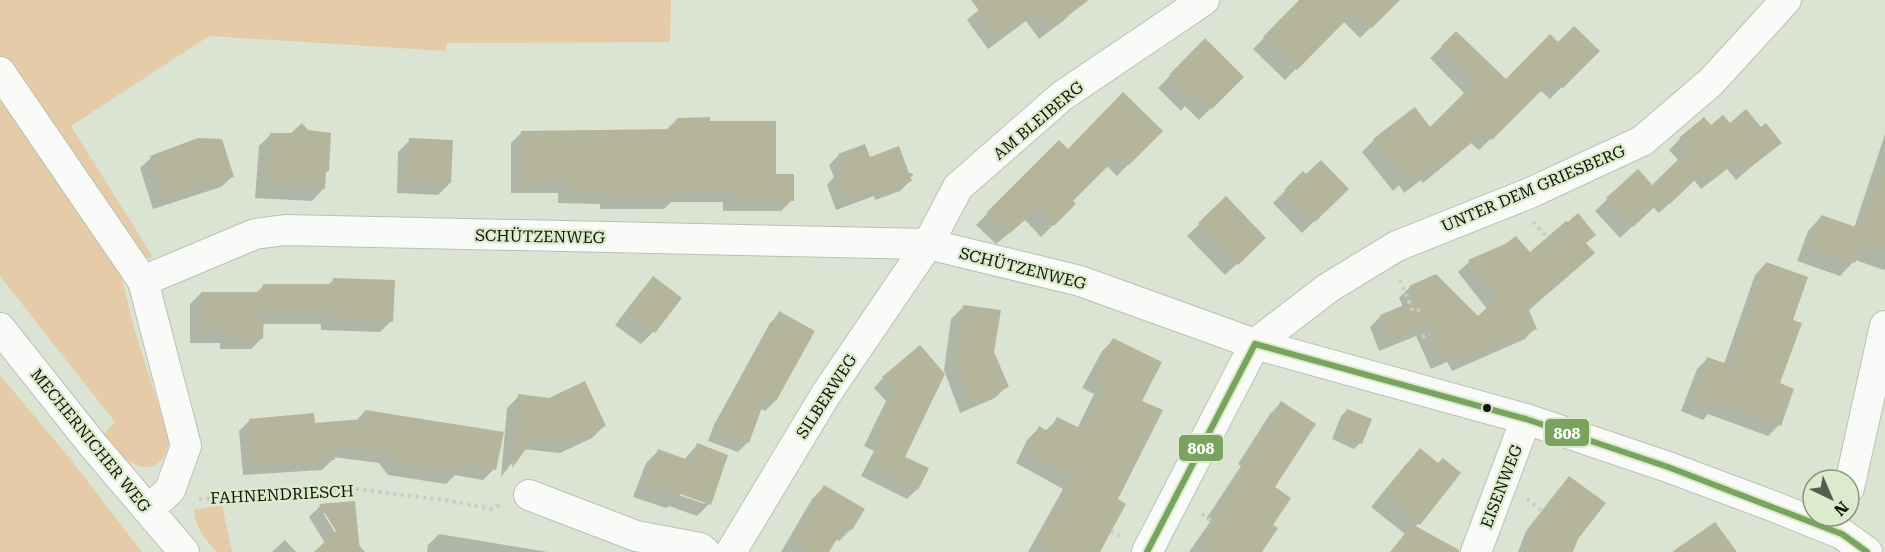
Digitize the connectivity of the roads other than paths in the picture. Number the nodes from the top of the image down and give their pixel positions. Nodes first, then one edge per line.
1 (1204, 0) edge
2 (1786, 0) edge
3 (0, 72) edge
4 (928, 244) junction
5 (143, 280) junction
6 (1885, 326) edge
7 (0, 328) edge
8 (1256, 344) junction
9 (1526, 419) junction
10 (1853, 468) edge
11 (529, 495) road end
12 (148, 510) junction
13 (1839, 534) edge
14 (184, 552) edge
15 (705, 552) edge
16 (731, 552) edge
17 (1147, 552) edge
18 (1476, 552) edge
19 (1867, 552) edge

1 - 4 street, AM BLEIBERG
2 - 8 street, UNTER DEM GRIESBERG
3 - 5 street
4 - 5 street, SCHÜTZENWEG
4 - 8 street, SCHÜTZENWEG
4 - 16 street, SILBERWEG
5 - 12 street
6 - 10 street
7 - 12 street, MECHERNICHER WEG
8 - 9 street, SCHÜTZENWEG
8 - 17 street
9 - 13 street, SCHÜTZENWEG
9 - 18 street, EISENWEG
11 - 15 street
12 - 14 street, MECHERNICHER WEG
13 - 19 street, SCHÜTZENWEG

